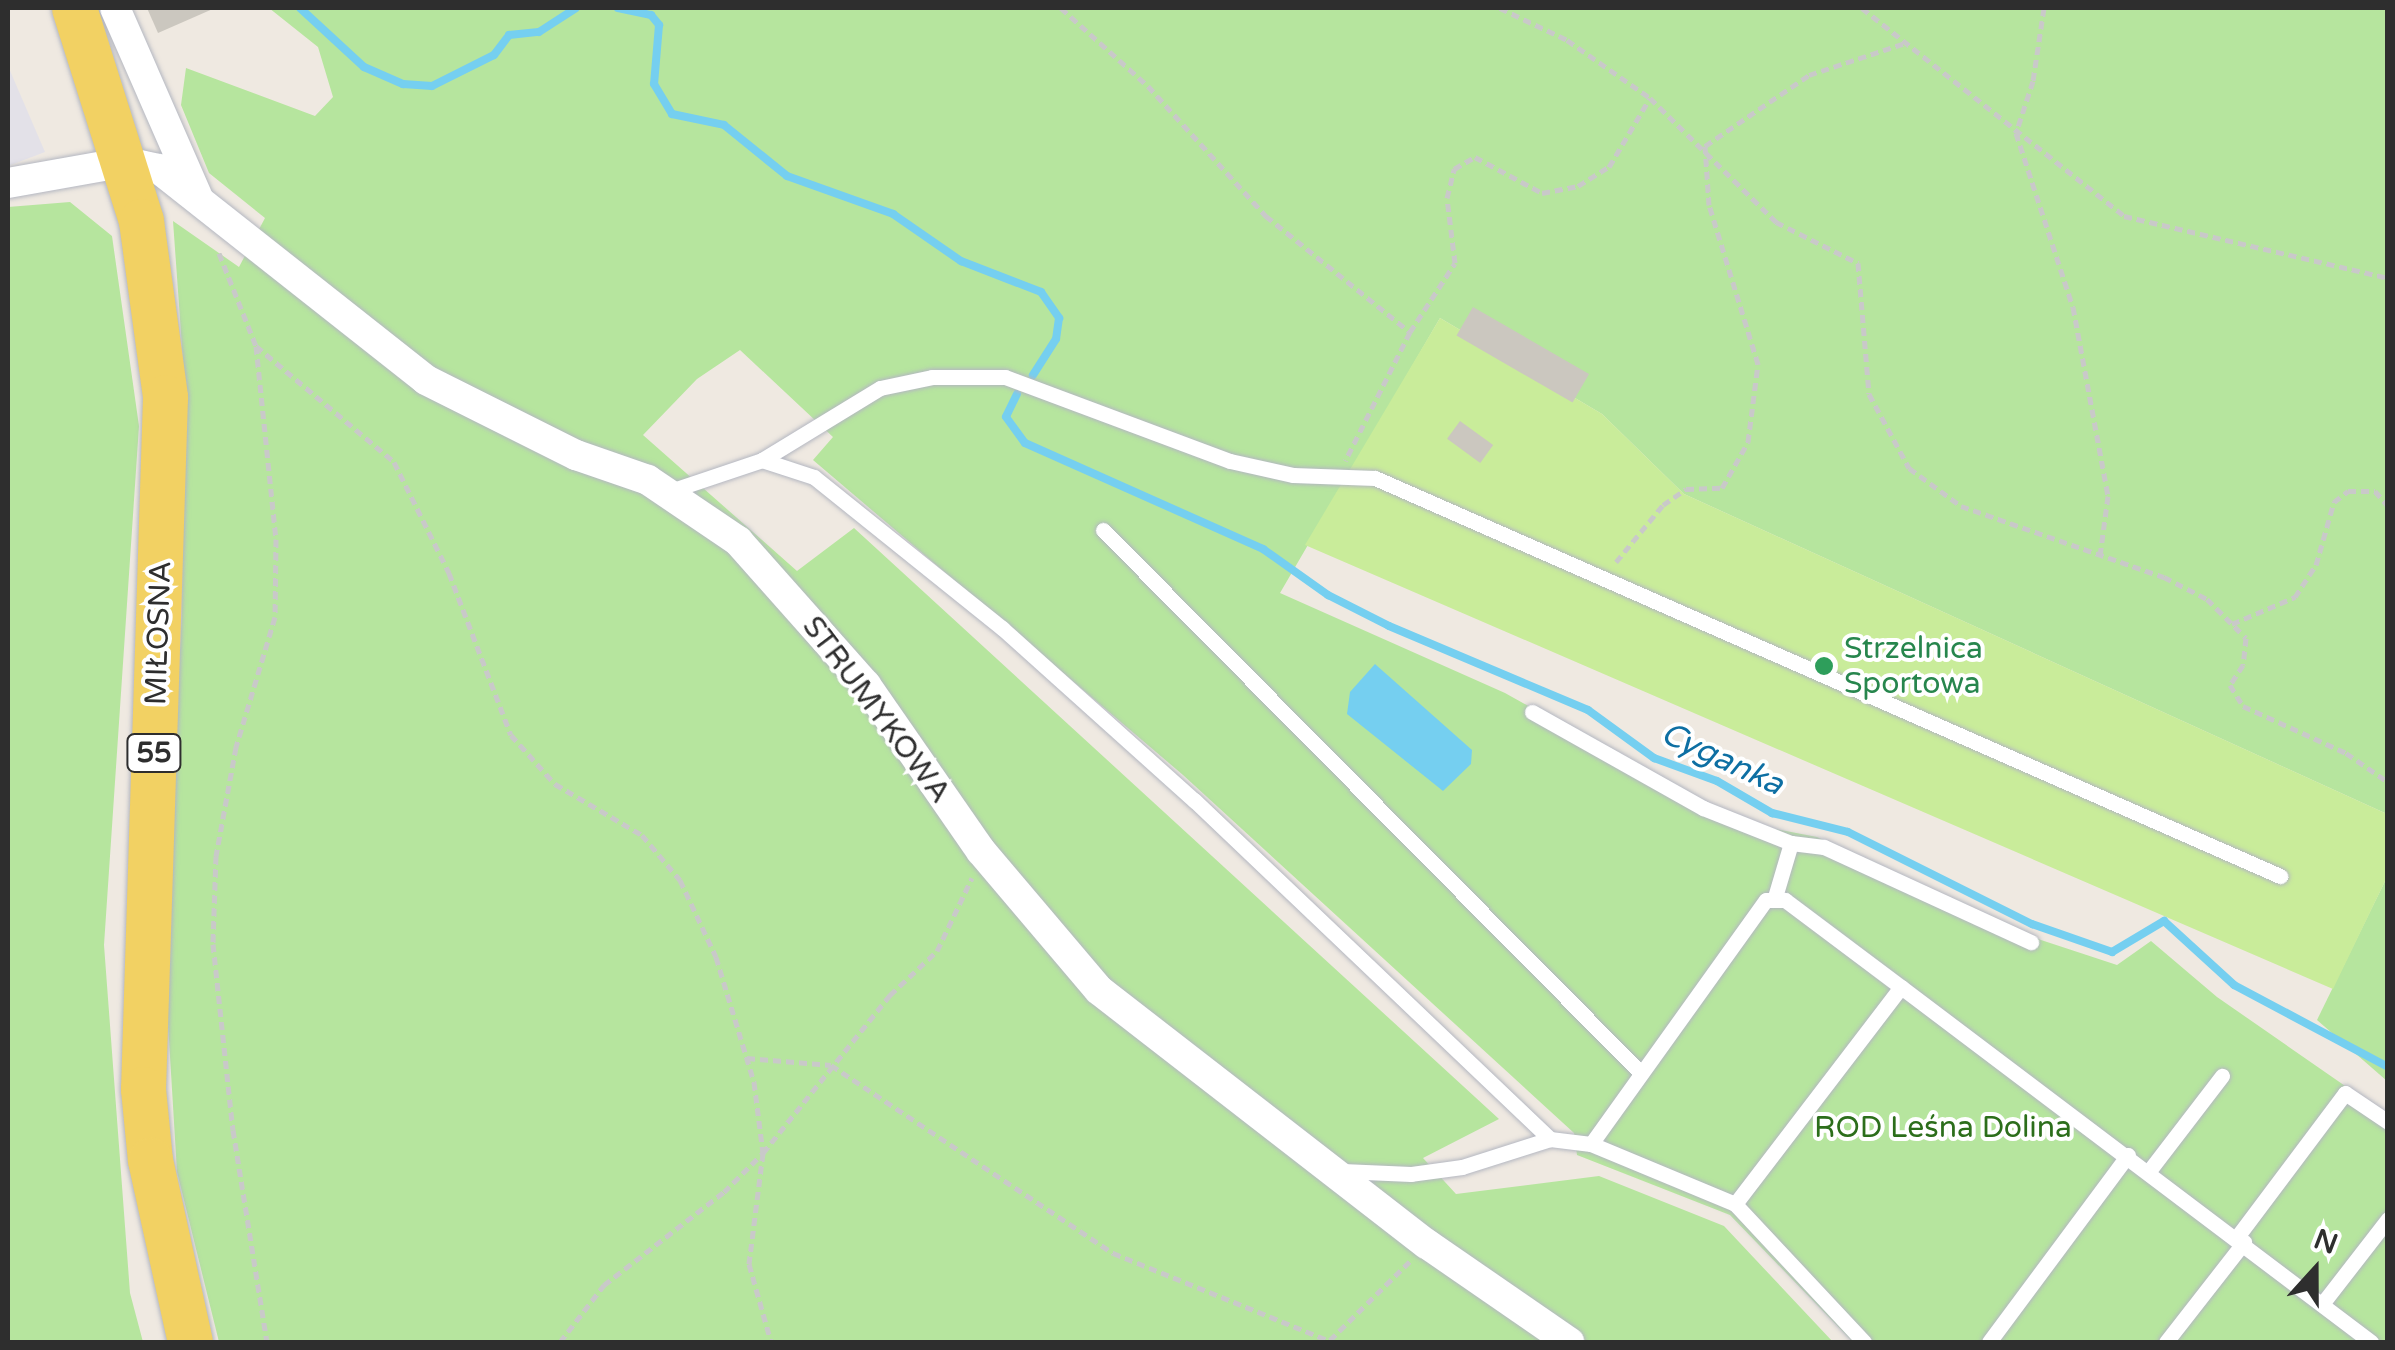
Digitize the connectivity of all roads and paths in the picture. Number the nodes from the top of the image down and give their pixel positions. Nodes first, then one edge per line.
1 (74, 8) edge
2 (115, 8) edge
3 (1062, 8) edge
4 (1500, 8) edge
5 (1862, 8) edge
6 (2044, 8) edge
7 (1905, 42) junction
8 (1650, 98) junction
9 (2016, 134) junction
10 (1706, 146) junction
11 (126, 162) junction
12 (8, 183) edge
13 (198, 199) junction
14 (2388, 278) edge
15 (1410, 332) junction
16 (256, 346) junction
17 (762, 460) junction
18 (1339, 474) junction
19 (670, 492) junction
20 (2388, 506) edge
21 (1103, 530) dead end
22 (2100, 556) junction
23 (1602, 579) junction
24 (2232, 624) junction
25 (1532, 712) dead end
26 (2388, 782) edge
27 (1791, 843) junction
28 (981, 852) junction
29 (2280, 876) dead end
30 (1775, 898) junction
31 (2031, 942) dead end
32 (1901, 987) junction
33 (747, 1058) junction
34 (831, 1066) junction
35 (1639, 1072) junction
36 (2222, 1076) dead end
37 (2388, 1122) edge
38 (1550, 1139) junction
39 (1592, 1144) junction
40 (763, 1152) junction
41 (2128, 1155) junction
42 (1338, 1171) junction
43 (2150, 1171) junction
44 (1735, 1204) junction
45 (2388, 1219) edge
46 (2240, 1239) junction
47 (1428, 1244) junction
48 (2322, 1304) junction
49 (1331, 1341) edge
50 (190, 1342) edge
51 (268, 1342) edge
52 (560, 1342) edge
53 (771, 1342) edge
54 (1569, 1342) edge
55 (1864, 1342) edge
56 (1989, 1342) edge
57 (2166, 1342) edge
58 (2371, 1342) edge

1 - 11 main road, 55
2 - 13 street
3 - 15 path
4 - 8 path
5 - 7 path
6 - 9 path
7 - 9 path
7 - 10 path
8 - 10 path
8 - 15 path
9 - 14 path
9 - 22 path
10 - 22 path
10 - 23 path
11 - 12 street
11 - 13 street, STRUMYKOWA
11 - 50 main road, MIŁOSNA / 55
13 - 16 path
13 - 19 street, STRUMYKOWA
15 - 18 path
16 - 33 path
16 - 51 path
17 - 18 lane
17 - 19 lane
17 - 38 lane
18 - 23 lane
19 - 28 street, STRUMYKOWA
20 - 24 path
21 - 35 lane
22 - 24 path
23 - 29 lane
24 - 26 path
25 - 27 lane
27 - 30 lane
27 - 31 lane
28 - 34 path
28 - 42 street, STRUMYKOWA
30 - 32 lane
30 - 35 lane
32 - 41 lane
32 - 44 lane
33 - 34 path
33 - 40 path
34 - 40 path
34 - 49 path
35 - 39 lane
36 - 43 lane
37 - 46 lane
38 - 39 lane
38 - 42 lane
39 - 44 lane
40 - 52 path
40 - 53 path
41 - 43 lane
41 - 56 lane
42 - 47 street, STRUMYKOWA
43 - 46 lane
44 - 55 lane
45 - 48 lane
46 - 48 lane
46 - 57 lane
47 - 49 path
47 - 54 street, STRUMYKOWA
48 - 58 lane

